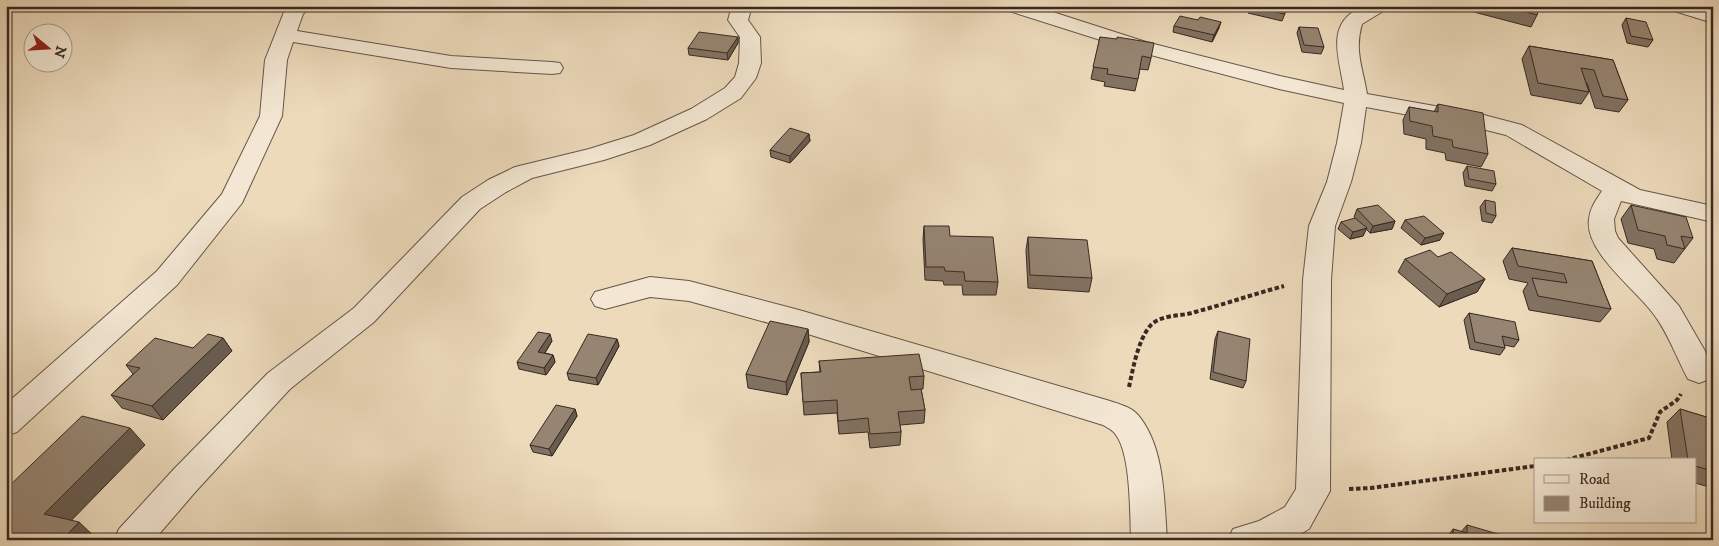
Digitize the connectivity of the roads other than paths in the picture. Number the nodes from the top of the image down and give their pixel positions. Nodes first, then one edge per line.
1 (301, 6) edge
2 (742, 6) edge
3 (1013, 6) edge
4 (1378, 6) edge
5 (1678, 6) edge
6 (1713, 17) edge
7 (286, 35) junction
8 (552, 68) dead end
9 (1356, 99) junction
10 (1616, 189) junction
11 (1713, 214) edge
12 (605, 298) dead end
13 (1699, 371) road end
14 (6, 423) edge
15 (132, 540) edge
16 (1149, 540) edge
17 (1246, 540) edge

1 - 7 street
2 - 15 street
3 - 9 street
4 - 9 street
5 - 6 street
7 - 8 street
7 - 14 street
9 - 10 street
9 - 17 street
10 - 11 street
10 - 13 street
12 - 16 street

